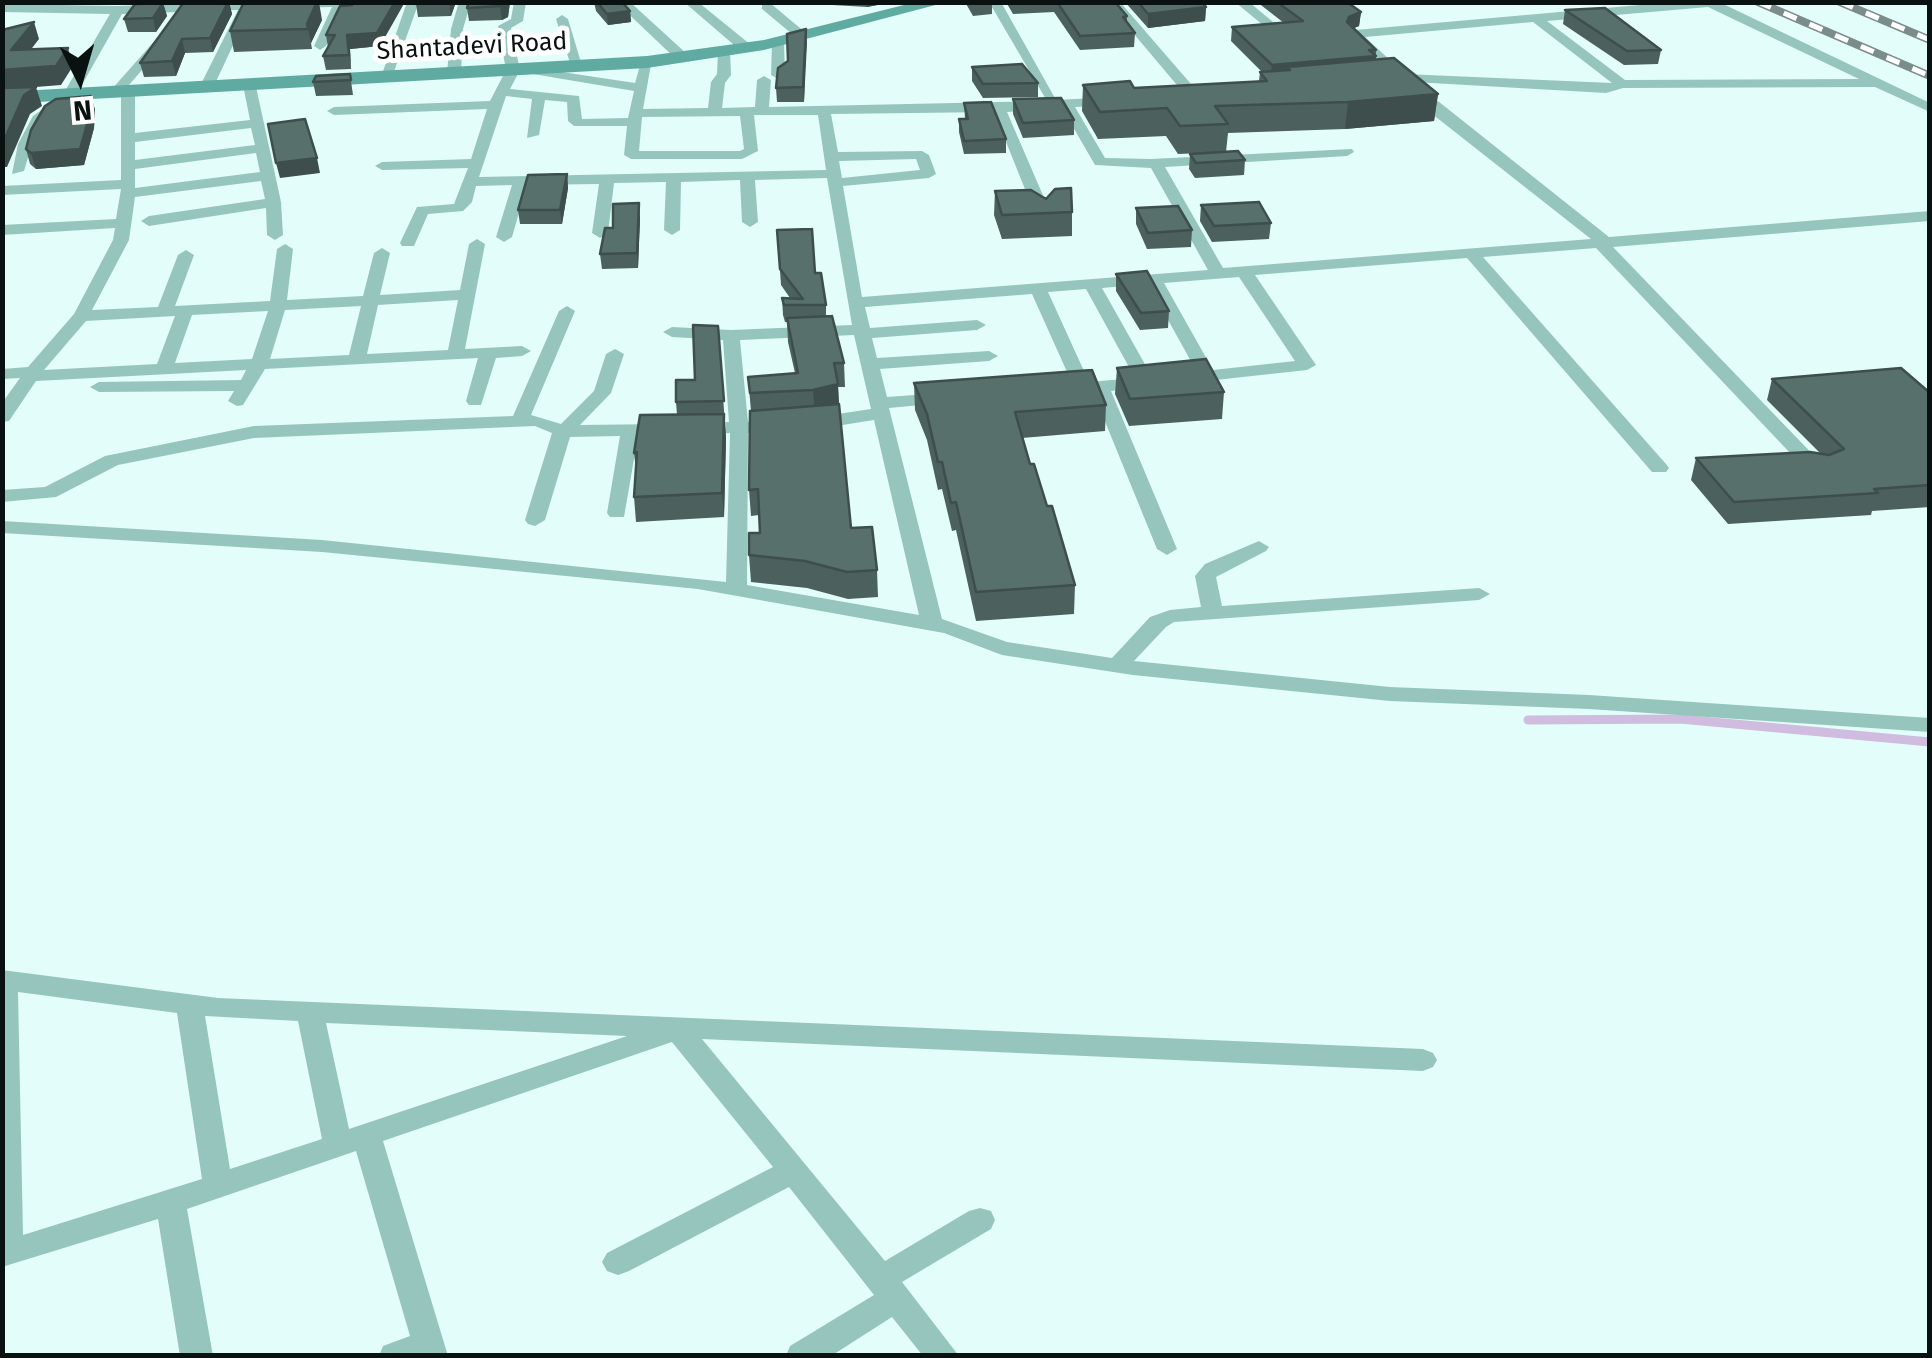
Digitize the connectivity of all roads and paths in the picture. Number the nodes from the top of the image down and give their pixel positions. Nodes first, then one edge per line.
1 (412, 2) edge
2 (465, 2) edge
3 (520, 2) edge
4 (622, 2) edge
5 (690, 2) edge
6 (995, 2) edge
7 (1113, 2) edge
8 (1241, 2) edge
9 (939, 3) edge
10 (1709, 3) edge
11 (766, 6) dead end
12 (246, 7) junction
13 (2, 8) edge
14 (180, 8) junction
15 (118, 10) junction
16 (1535, 18) junction
17 (562, 19) dead end
18 (1279, 32) edge
19 (802, 36) junction
20 (778, 42) junction
21 (320, 46) dead end
22 (746, 48) junction
23 (724, 51) junction
24 (682, 57) junction
25 (648, 62) junction
26 (578, 66) junction
27 (520, 70) junction
28 (454, 73) junction
29 (1401, 76) junction
30 (385, 77) junction
31 (1382, 78) edge
32 (1879, 83) junction
33 (1622, 84) junction
34 (250, 85) junction
35 (206, 87) junction
36 (640, 88) junction
37 (124, 89) junction
38 (1211, 92) edge
39 (69, 93) junction
40 (1192, 94) junction
41 (539, 96) junction
42 (1172, 96) edge
43 (2, 98) edge
44 (498, 98) junction
45 (1050, 98) edge
46 (1137, 99) edge
47 (1067, 105) junction
48 (999, 108) junction
49 (1930, 108) edge
50 (334, 111) dead end
51 (754, 112) junction
52 (824, 112) junction
53 (714, 113) junction
54 (635, 118) junction
55 (256, 123) junction
56 (532, 136) dead end
57 (129, 138) junction
58 (261, 148) junction
59 (1347, 152) dead end
60 (670, 155) junction
61 (1154, 163) junction
62 (130, 164) junction
63 (476, 164) junction
64 (382, 166) dead end
65 (17, 171) dead end
66 (831, 171) junction
67 (266, 176) junction
68 (747, 176) junction
69 (671, 178) junction
70 (607, 180) junction
71 (469, 182) junction
72 (521, 182) junction
73 (128, 188) junction
74 (2, 191) edge
75 (272, 202) junction
76 (1043, 214) edge
77 (1930, 216) edge
78 (149, 220) dead end
79 (750, 222) dead end
80 (125, 223) junction
81 (2, 230) edge
82 (672, 230) dead end
83 (600, 234) edge
84 (504, 237) dead end
85 (408, 243) dead end
86 (476, 244) dead end
87 (1605, 245) junction
88 (382, 253) dead end
89 (1473, 255) junction
90 (186, 256) dead end
91 (1246, 273) junction
92 (1220, 275) junction
93 (1154, 280) junction
94 (1092, 285) junction
95 (1038, 289) junction
96 (464, 295) junction
97 (372, 300) junction
98 (855, 303) junction
99 (278, 305) junction
100 (185, 310) junction
101 (566, 311) dead end
102 (165, 312) junction
103 (81, 316) junction
104 (976, 324) dead end
105 (672, 332) dead end
106 (862, 332) junction
107 (732, 335) junction
108 (456, 352) junction
109 (489, 352) junction
110 (522, 352) dead end
111 (615, 354) dead end
112 (989, 356) dead end
113 (358, 358) junction
114 (260, 362) junction
115 (220, 364) junction
116 (870, 364) junction
117 (165, 368) junction
118 (2, 374) edge
119 (31, 374) junction
120 (1208, 376) junction
121 (1146, 382) junction
122 (98, 386) dead end
123 (210, 387) junction
124 (1092, 388) junction
125 (1050, 390) edge
126 (965, 396) edge
127 (475, 402) dead end
128 (880, 408) junction
129 (2, 418) edge
130 (520, 420) junction
131 (739, 428) junction
132 (630, 430) junction
133 (562, 431) junction
134 (1659, 468) dead end
135 (1816, 469) edge
136 (2, 496) edge
137 (617, 513) dead end
138 (534, 520) dead end
139 (2, 527) edge
140 (1259, 547) dead end
141 (1167, 550) dead end
142 (736, 590) junction
143 (1479, 594) dead end
144 (1214, 612) junction
145 (932, 624) junction
146 (1117, 666) junction
147 (1930, 725) edge
148 (3, 980) edge
149 (189, 1004) junction
150 (310, 1013) junction
151 (678, 1030) junction
152 (1423, 1060) dead end
153 (352, 1140) junction
154 (793, 1172) junction
155 (218, 1186) junction
156 (170, 1201) junction
157 (980, 1220) dead end
158 (5, 1254) edge
159 (618, 1262) dead end
160 (889, 1289) junction
161 (430, 1350) edge
162 (196, 1356) edge
163 (395, 1356) edge
164 (802, 1356) edge
165 (943, 1356) edge

1 - 30 street
2 - 28 street
3 - 27 street
4 - 24 street
5 - 22 street
6 - 45 street
7 - 40 street
8 - 18 street
9 - 19 street, Shantadevi Road
10 - 16 street
10 - 32 street
11 - 19 street
12 - 14 street
12 - 21 street
12 - 35 street
13 - 15 street
14 - 15 street
14 - 37 street
15 - 39 street
16 - 29 street
16 - 33 street
17 - 26 street
19 - 20 street, Shantadevi Road
20 - 22 street, Shantadevi Road
20 - 51 street
22 - 23 street, Shantadevi Road
23 - 24 street, Shantadevi Road
23 - 53 street
24 - 25 street, Shantadevi Road
25 - 26 street, Shantadevi Road
25 - 36 street
26 - 27 street, Shantadevi Road
27 - 28 street, Shantadevi Road
27 - 36 street
27 - 44 street
28 - 30 street, Shantadevi Road
29 - 31 street
29 - 33 street
29 - 87 street
30 - 34 street, Shantadevi Road
32 - 33 street
32 - 49 street
34 - 35 street, Shantadevi Road
34 - 55 street
35 - 37 street, Shantadevi Road
36 - 54 street
37 - 39 street, Shantadevi Road
37 - 57 street
38 - 40 street
39 - 43 street, Shantadevi Road
39 - 65 street
40 - 42 street
41 - 44 street
41 - 54 street
41 - 56 street
44 - 50 street
44 - 63 street
46 - 47 street
47 - 48 street
47 - 61 street
48 - 52 street
48 - 76 street
51 - 52 street
51 - 53 street
51 - 60 street
52 - 66 street
53 - 54 street
54 - 60 street
55 - 57 street
55 - 58 street
57 - 62 street
58 - 62 street
58 - 67 street
59 - 61 street
60 - 69 street
61 - 92 street
62 - 73 street
63 - 64 street
63 - 71 street
66 - 66 street
66 - 68 street
66 - 98 street
67 - 73 street
67 - 75 street
68 - 69 street
68 - 79 street
69 - 70 street
69 - 82 street
70 - 72 street
70 - 83 street
71 - 72 street
71 - 85 street
72 - 84 street
73 - 74 street
73 - 80 street
75 - 78 street
75 - 99 street
77 - 87 street
80 - 81 street
80 - 103 street
86 - 96 street
87 - 89 street
87 - 135 street
88 - 97 street
89 - 91 street
89 - 134 street
90 - 102 street
91 - 92 street
91 - 120 street
92 - 93 street
93 - 94 street
93 - 120 street
94 - 95 street
94 - 121 street
95 - 98 street
95 - 124 street
96 - 97 street
96 - 108 street
97 - 99 street
97 - 113 street
98 - 106 street
99 - 100 street
99 - 114 street
100 - 102 street
100 - 117 street
101 - 130 street
102 - 103 street
103 - 119 street
104 - 106 street
105 - 107 street
106 - 107 street
106 - 116 street
107 - 131 street
108 - 109 street
108 - 113 street
109 - 110 street
109 - 127 street
111 - 133 street
112 - 116 street
113 - 114 street
114 - 115 street
114 - 123 street
115 - 117 street
115 - 123 street
116 - 128 street
117 - 119 street
118 - 119 street
119 - 129 street
120 - 121 street
121 - 124 street
122 - 123 street
124 - 125 street
124 - 141 street
126 - 128 street
128 - 131 street
128 - 145 street
130 - 133 street
130 - 136 street
131 - 132 street
131 - 142 street
132 - 133 street
132 - 137 street
133 - 138 street
139 - 142 street
140 - 144 street
142 - 145 street
143 - 144 street
144 - 146 street
145 - 146 street
146 - 147 street
148 - 149 street
148 - 158 street
149 - 150 street
149 - 155 street
150 - 151 street
150 - 153 street
151 - 152 street
151 - 153 street
151 - 154 street
153 - 155 street
153 - 161 street
154 - 159 street
154 - 160 street
155 - 156 street
156 - 158 street
156 - 162 street
157 - 160 street
160 - 164 street
160 - 165 street
161 - 163 street

